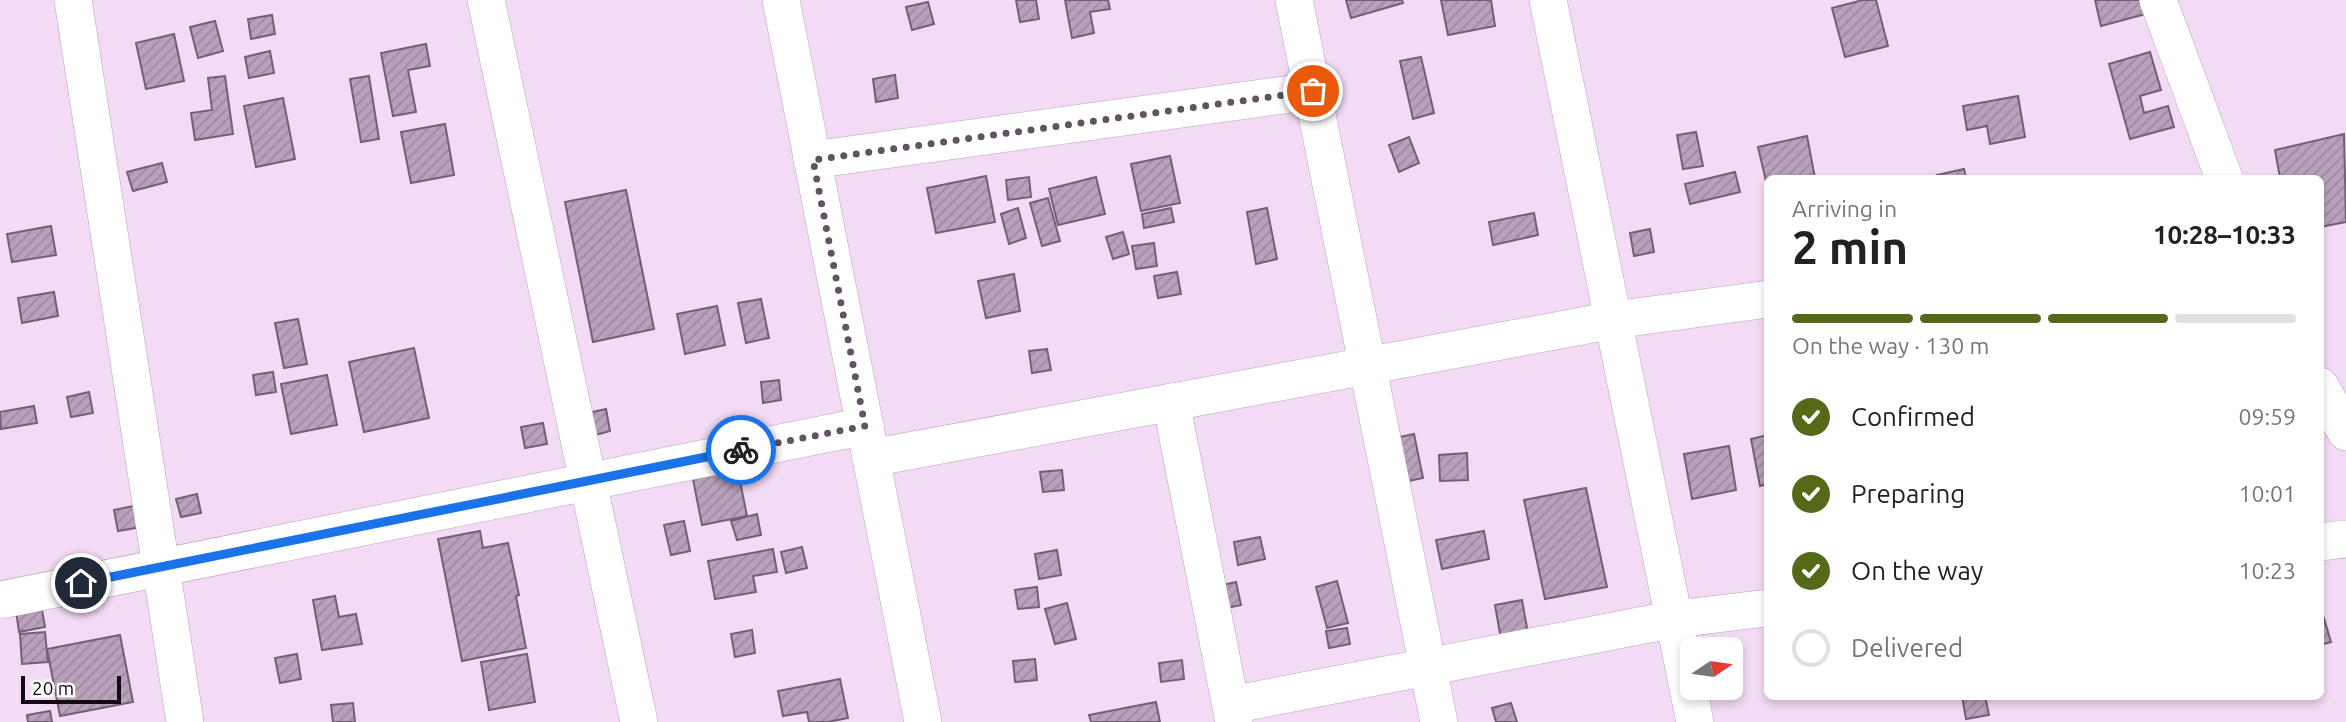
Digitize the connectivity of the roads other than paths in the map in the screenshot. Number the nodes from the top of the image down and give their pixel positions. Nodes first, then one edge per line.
1 (73, 0) edge
2 (486, 0) edge
3 (781, 0) edge
4 (1294, 0) edge
5 (1548, 0) edge
6 (2158, 0) edge
7 (1313, 91) junction
8 (813, 160) junction
9 (2223, 175) edge
10 (1764, 300) edge
11 (1614, 320) junction
12 (1367, 366) junction
13 (2324, 393) edge
14 (1171, 402) junction
15 (2346, 432) edge
16 (868, 442) junction
17 (588, 481) junction
18 (2346, 539) edge
19 (2324, 542) edge
20 (161, 567) junction
21 (0, 600) edge
22 (1764, 608) edge
23 (1675, 619) junction
24 (1428, 667) junction
25 (1232, 713) edge
26 (185, 722) edge
27 (639, 722) edge
28 (923, 722) edge
29 (1439, 722) edge
30 (1695, 722) edge

1 - 20 street
2 - 17 street
3 - 8 street
4 - 7 street
5 - 11 street
6 - 9 street
7 - 8 street
7 - 12 street
8 - 16 street
10 - 11 street
11 - 12 street
11 - 23 street
12 - 14 street
12 - 24 street
13 - 15 street
14 - 16 street
14 - 25 street
16 - 17 street
16 - 28 street
17 - 20 street
17 - 27 street
18 - 19 street
20 - 21 street
20 - 26 street
22 - 23 street
23 - 24 street
23 - 30 street
24 - 25 street
24 - 29 street

